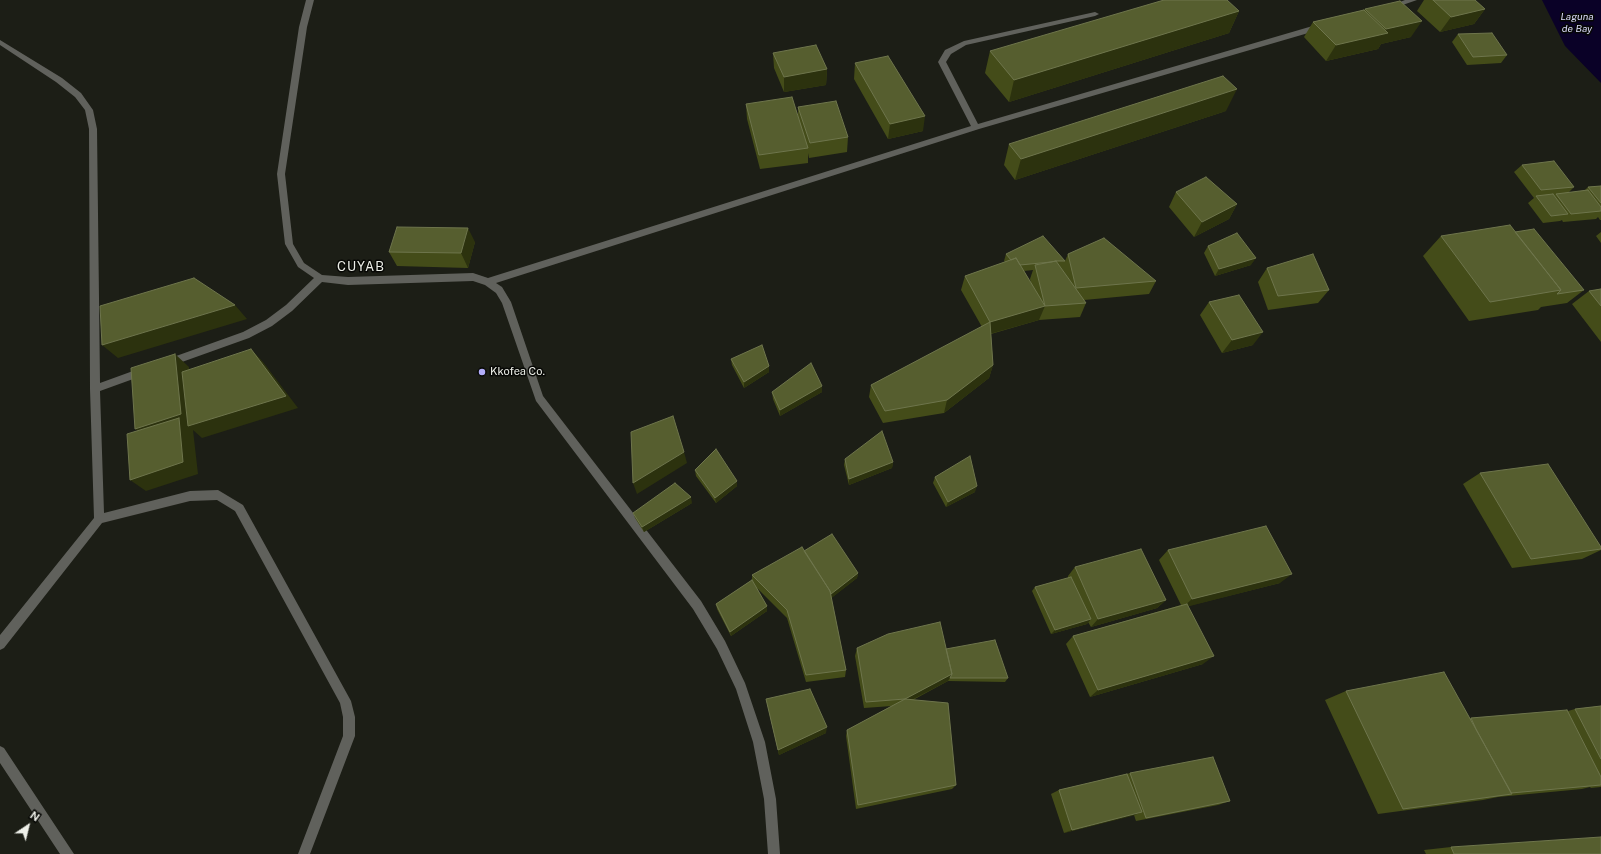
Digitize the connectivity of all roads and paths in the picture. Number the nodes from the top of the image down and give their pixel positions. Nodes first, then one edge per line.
1 (310, 0) edge
2 (1413, 0) edge
3 (1382, 9) edge
4 (1096, 14) dead end
5 (1329, 25) edge
6 (0, 42) edge
7 (976, 127) junction
8 (320, 278) junction
9 (488, 282) junction
10 (95, 389) junction
11 (99, 519) junction
12 (0, 644) edge
13 (0, 752) edge
14 (68, 854) edge
15 (304, 854) edge
16 (774, 854) edge

1 - 8 street
2 - 3 street
4 - 7 street
5 - 7 street
6 - 10 street
7 - 9 street
8 - 9 street
8 - 10 street
9 - 16 street
10 - 11 street
11 - 12 street
11 - 15 street
13 - 14 street

